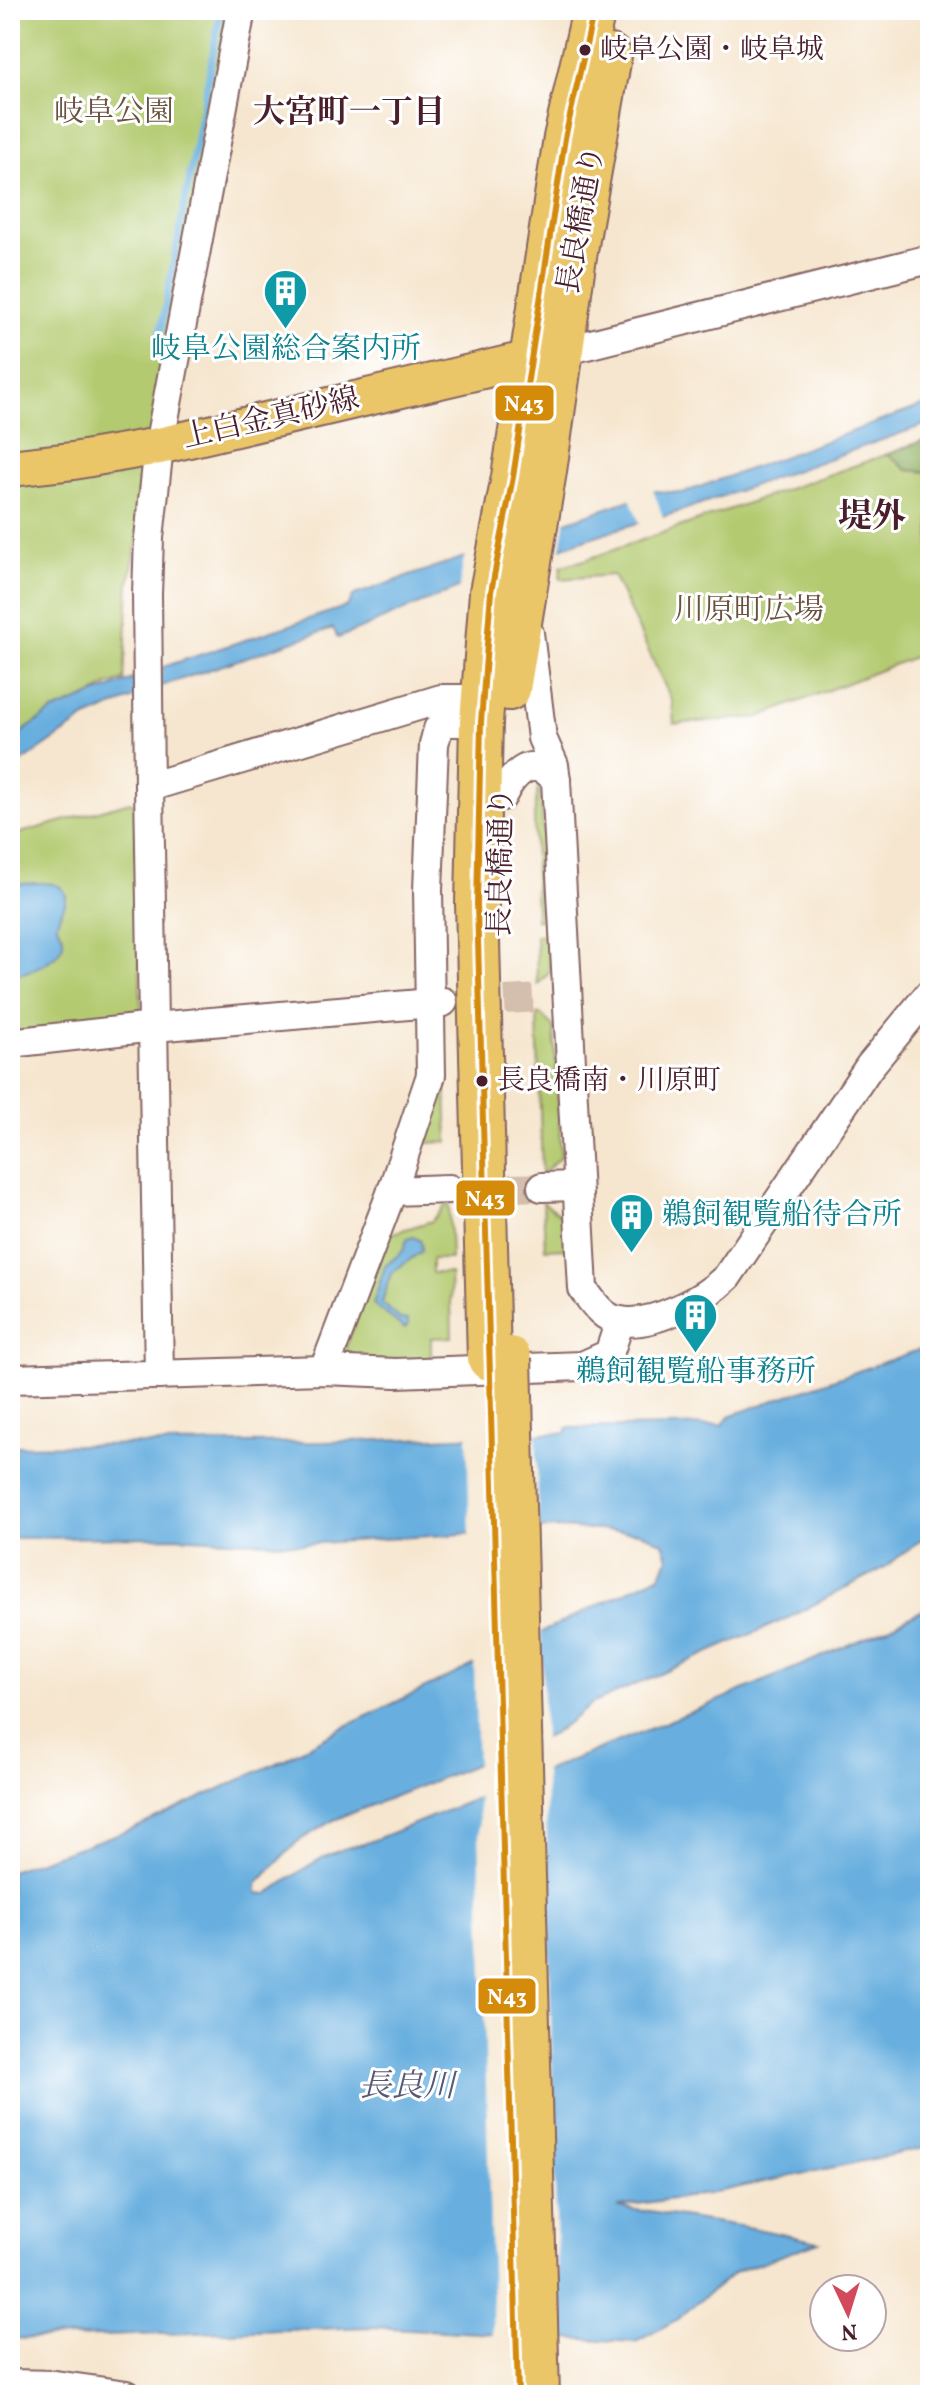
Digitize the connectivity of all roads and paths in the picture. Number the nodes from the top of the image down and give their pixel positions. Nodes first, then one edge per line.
1 (241, 10) edge
2 (594, 10) edge
3 (618, 10) edge
4 (930, 259) edge
5 (545, 355) junction
6 (159, 446) junction
7 (10, 468) edge
8 (514, 591) junction
9 (482, 710) junction
10 (556, 780) junction
11 (149, 782) junction
12 (502, 796) junction
13 (437, 1003) junction
14 (926, 1006) edge
15 (154, 1027) junction
16 (10, 1043) edge
17 (577, 1186) junction
18 (542, 1187) tunnel mouth
19 (449, 1189) tunnel mouth
20 (392, 1191) junction
21 (620, 1321) junction
22 (500, 1358) junction
23 (324, 1370) junction
24 (159, 1375) junction
25 (10, 1379) edge
26 (10, 2384) edge
27 (127, 2395) edge
28 (518, 2395) edge
29 (538, 2395) edge

1 - 6 street
2 - 5 highway, 長良橋通り
3 - 5 highway, 長良橋通り
4 - 5 street
5 - 6 main road, 上白金真砂線
5 - 8 highway, 長良橋通り
6 - 7 main road, 上白金真砂線
6 - 11 street
8 - 9 highway, 長良橋通り
8 - 10 street
8 - 12 highway, 長良橋通り
9 - 11 street
9 - 13 street
9 - 22 highway, 長良橋通り
10 - 12 street
10 - 17 street
11 - 15 street
12 - 22 highway, 長良橋通り
13 - 15 street
13 - 20 street
14 - 21 street
15 - 16 street
15 - 24 street
17 - 18 street
17 - 21 street
19 - 20 street
20 - 23 street
21 - 23 street
22 - 28 highway, 長良橋通り
22 - 29 highway, 長良橋通り, bridge
23 - 24 street
24 - 25 street
26 - 27 street

